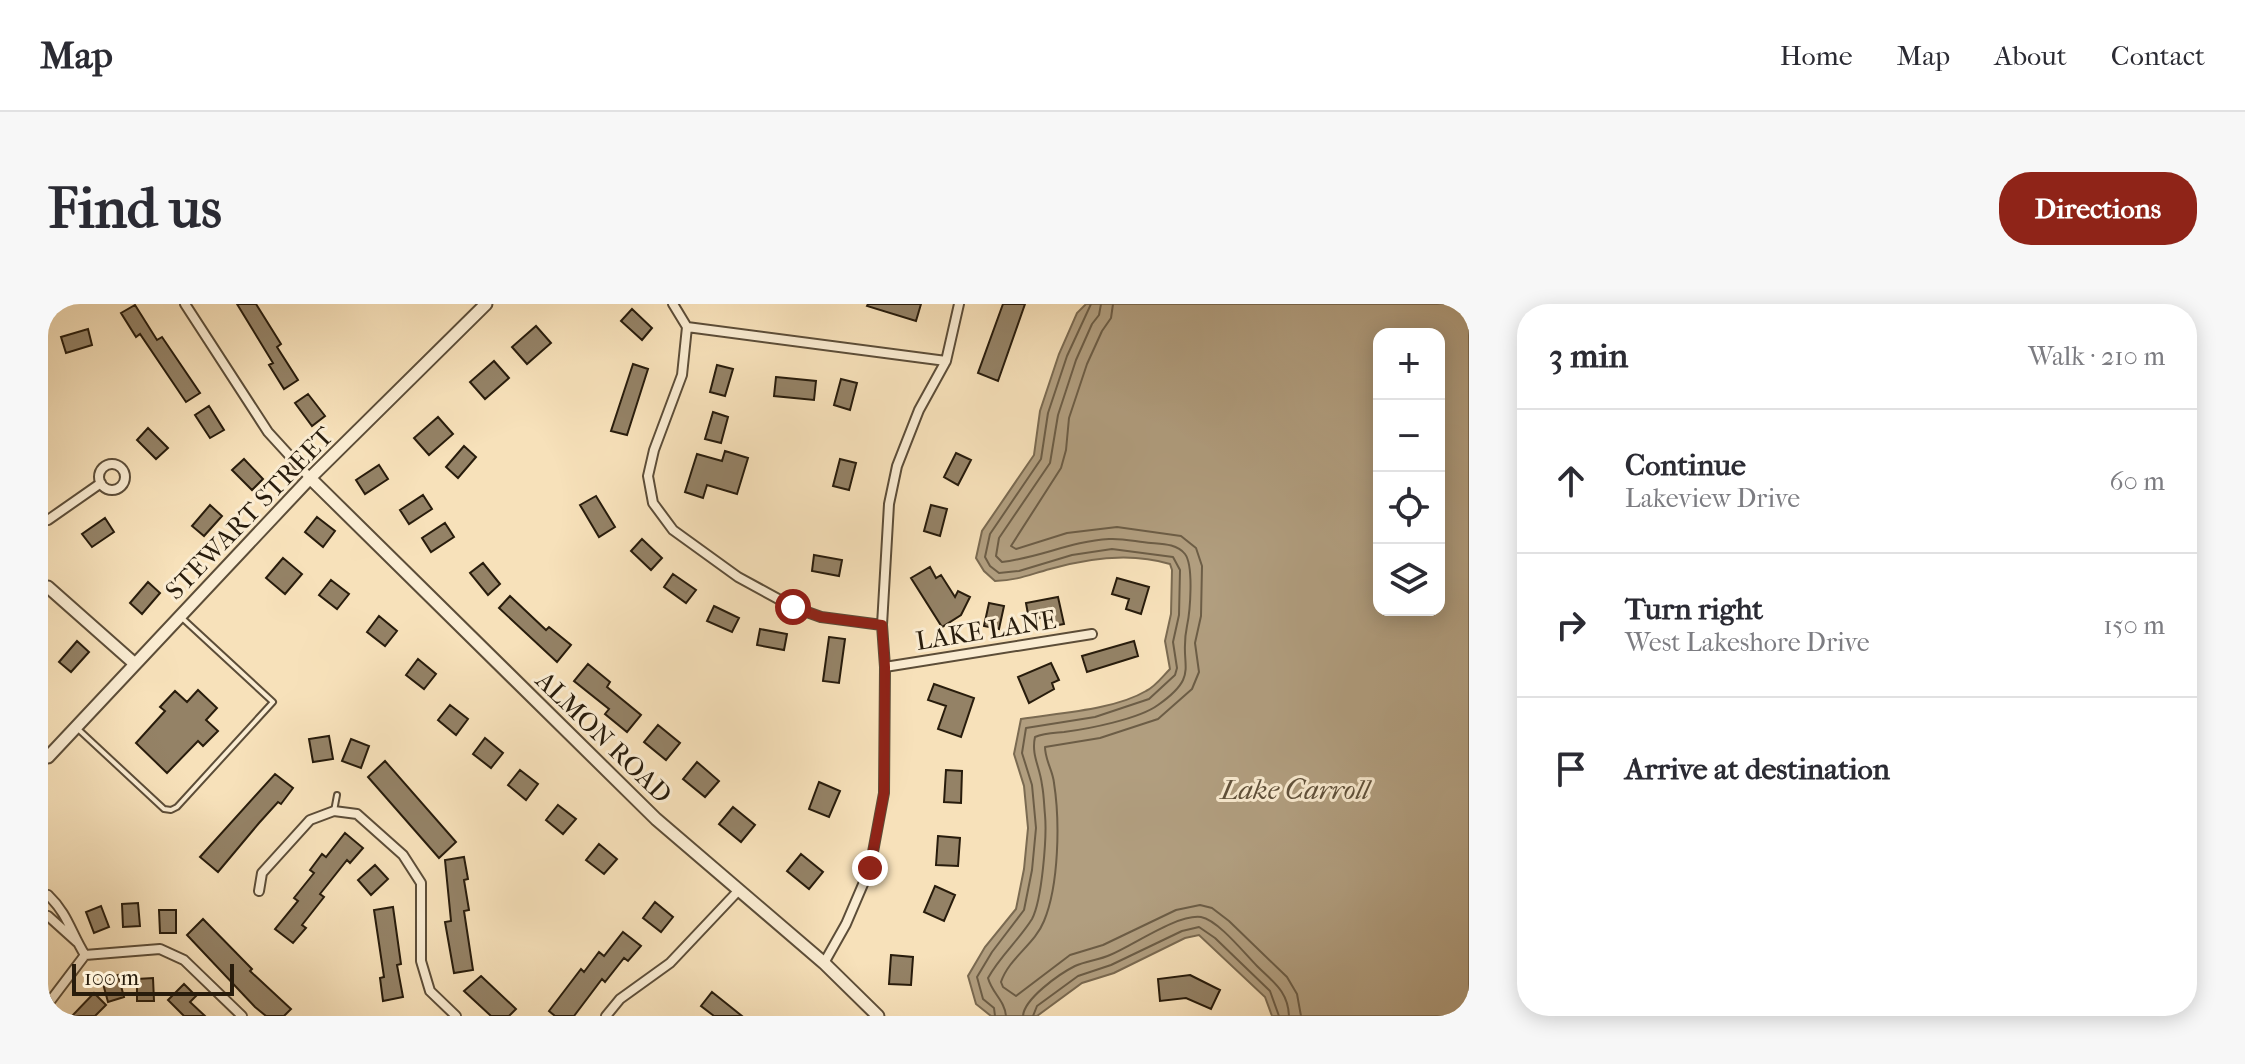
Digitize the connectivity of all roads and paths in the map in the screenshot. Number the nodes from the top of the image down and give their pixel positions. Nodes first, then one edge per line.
1 (185, 304) edge
2 (486, 304) edge
3 (673, 304) edge
4 (959, 304) edge
5 (687, 327) junction
6 (946, 361) junction
7 (310, 478) junction
8 (101, 483) dead end
9 (48, 520) edge
10 (48, 587) edge
11 (180, 616) junction
12 (882, 625) junction
13 (1092, 634) dead end
14 (135, 664) junction
15 (885, 667) junction
16 (76, 727) junction
17 (48, 757) edge
18 (337, 795) dead end
19 (334, 811) junction
20 (739, 890) junction
21 (259, 891) dead end
22 (48, 895) edge
23 (48, 916) edge
24 (77, 943) junction
25 (85, 955) junction
26 (824, 963) junction
27 (48, 1004) edge
28 (242, 1016) edge
29 (456, 1016) edge
30 (606, 1016) edge
31 (878, 1016) edge

1 - 7 street
2 - 7 street, STEWART STREET
3 - 5 street
4 - 6 street
5 - 6 street
5 - 12 street
6 - 12 street
7 - 11 street, STEWART STREET
7 - 20 street, ALMON ROAD
8 - 9 street
10 - 14 street
11 - 14 street, STEWART STREET
11 - 16 lane
12 - 15 street
13 - 15 street, LAKE LANE
14 - 16 street, STEWART STREET
15 - 26 street
16 - 17 street, STEWART STREET
18 - 19 lane
19 - 21 street
19 - 29 street
20 - 26 street, ALMON ROAD
20 - 30 street
22 - 24 street
23 - 24 street
24 - 25 street
25 - 27 street
25 - 28 street
26 - 31 street, ALMON ROAD

